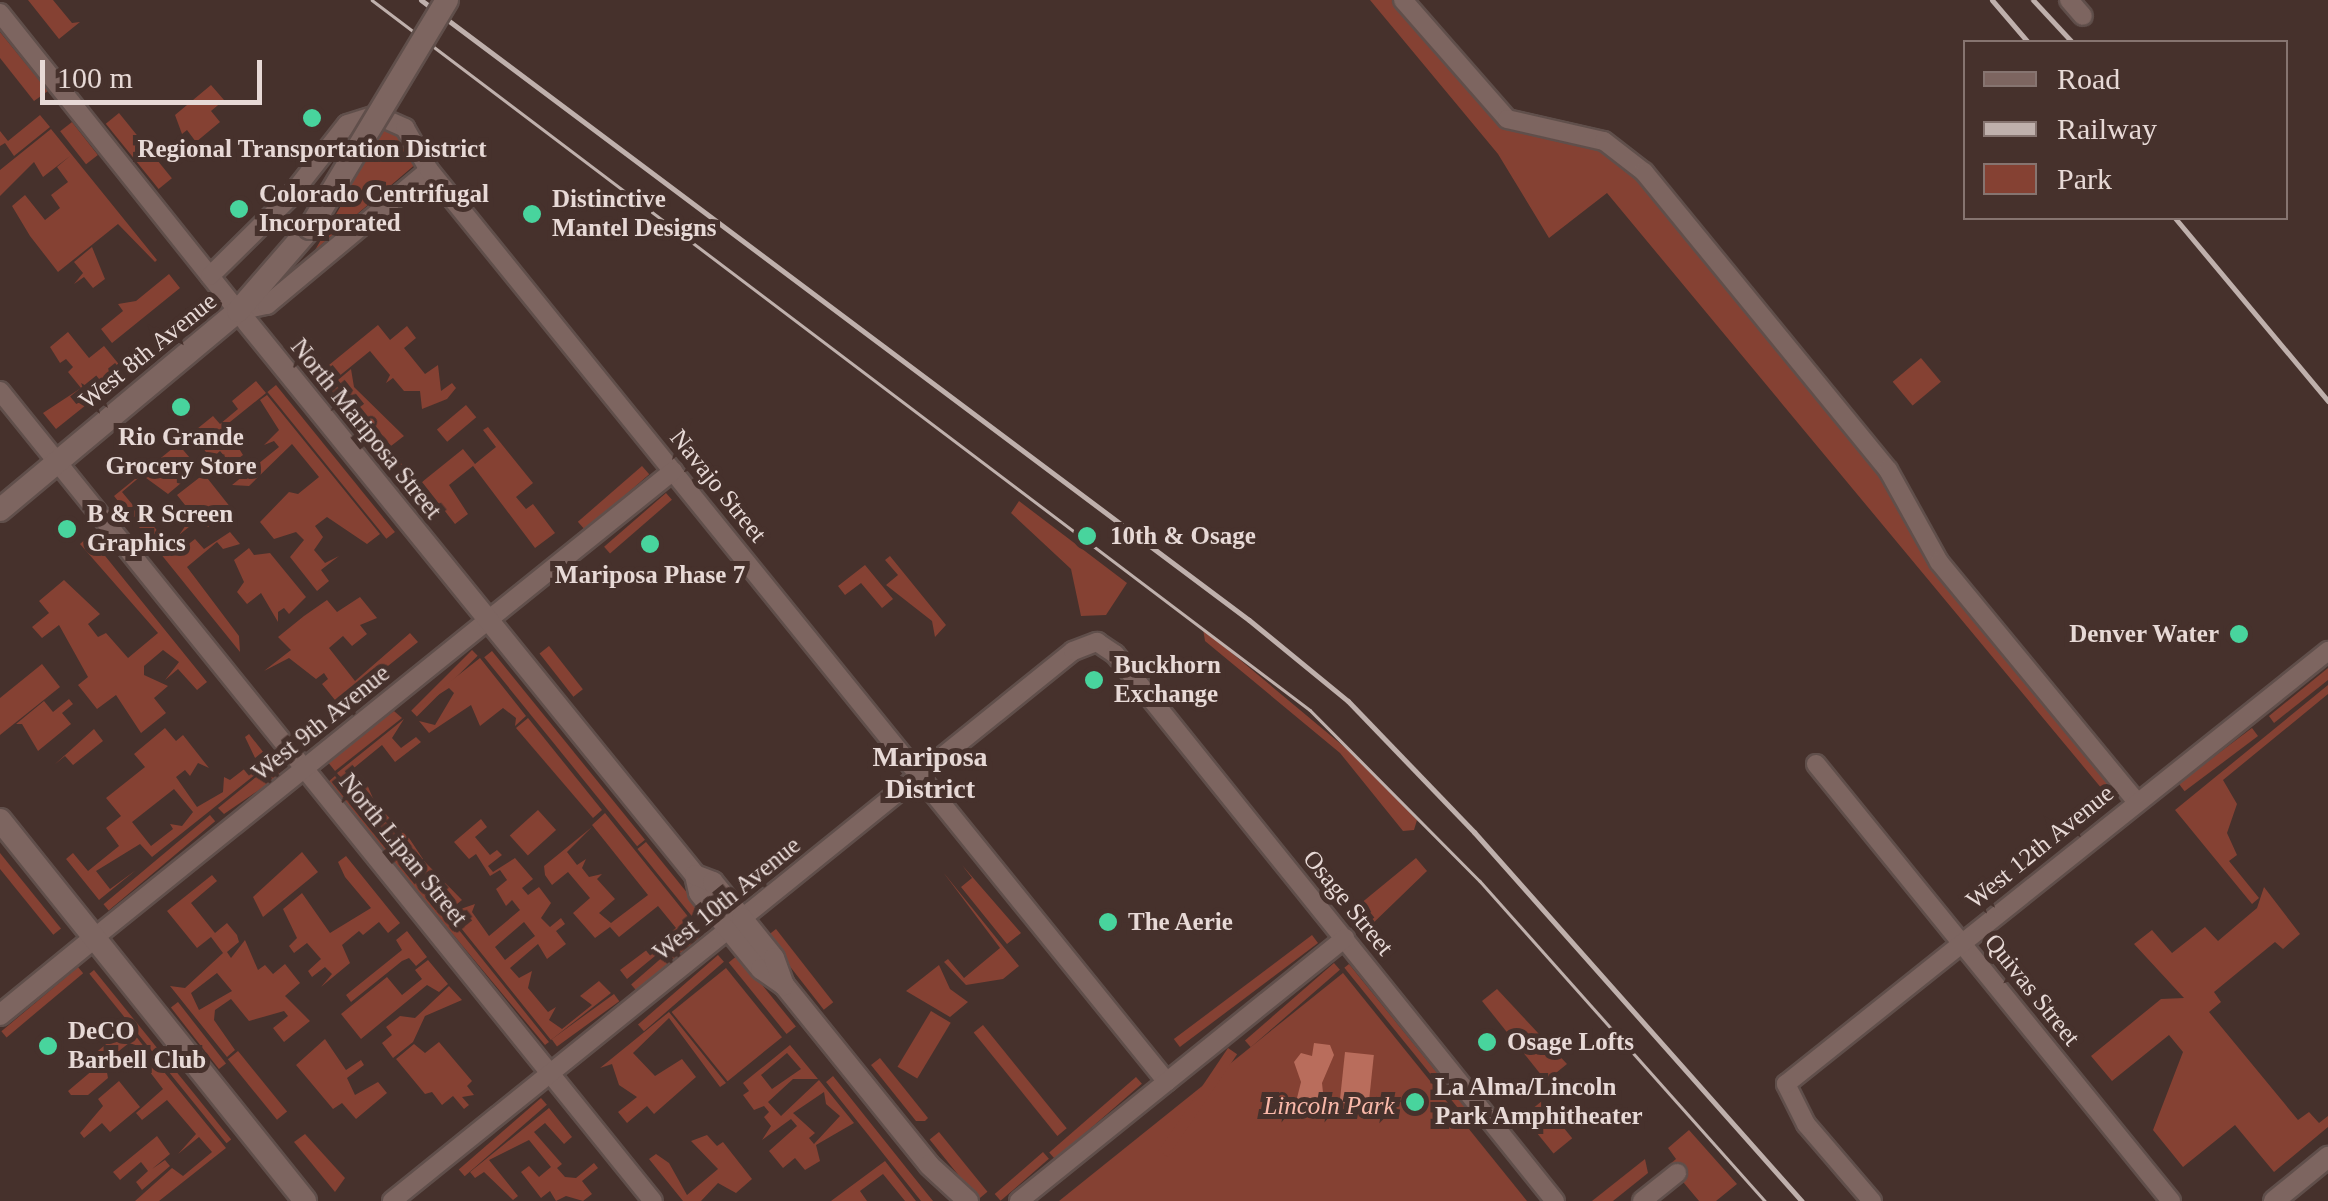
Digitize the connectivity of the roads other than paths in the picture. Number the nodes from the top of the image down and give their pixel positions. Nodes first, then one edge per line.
1 (447, 0) edge
2 (1404, 0) edge
3 (2069, 0) edge
4 (0, 13) edge
5 (2083, 16) dead end
6 (429, 170) junction
7 (210, 276) junction
8 (238, 311) junction
9 (0, 391) edge
10 (58, 462) junction
11 (674, 471) junction
12 (0, 510) edge
13 (489, 619) junction
14 (1096, 642) joint
15 (2328, 652) edge
16 (1816, 764) dead end
17 (304, 768) junction
18 (920, 775) junction
19 (2136, 801) junction
20 (0, 820) edge
21 (735, 924) junction
22 (94, 938) junction
23 (1345, 938) junction
24 (1961, 943) junction
25 (0, 1015) edge
26 (550, 1073) junction
27 (1167, 1082) junction
28 (2328, 1157) edge
29 (929, 1165) junction
30 (1677, 1173) dead end
31 (305, 1201) edge
32 (392, 1201) edge
33 (653, 1201) edge
34 (948, 1201) edge
35 (968, 1201) edge
36 (1019, 1201) edge
37 (1556, 1201) edge
38 (1642, 1201) edge
39 (1872, 1201) edge
40 (2171, 1201) edge
41 (2274, 1201) edge

1 - 8 main road, bridge
2 - 19 street
3 - 5 street
4 - 7 street, North Mariposa Street
6 - 7 street, Navajo Street
6 - 8 street, West 8th Avenue
6 - 11 street, Navajo Street
7 - 8 street, North Mariposa Street
8 - 10 main road, West 8th Avenue
8 - 13 street, North Mariposa Street
9 - 10 street, North Lipan Street
10 - 12 main road, West 8th Avenue
10 - 17 street, North Lipan Street
11 - 13 street, West 9th Avenue
11 - 18 street, Navajo Street
13 - 17 street, West 9th Avenue
13 - 21 street, North Mariposa Street
14 - 18 street, West 10th Avenue
14 - 23 street, Osage Street
15 - 19 street, West 12th Avenue
16 - 24 street, Quivas Street
17 - 22 street, West 9th Avenue
17 - 26 street, North Lipan Street
18 - 21 street, West 10th Avenue
18 - 27 street, Navajo Street
19 - 24 street, West 12th Avenue
20 - 22 main road
21 - 26 street, West 10th Avenue
21 - 29 street, North Mariposa Street
22 - 25 street, West 9th Avenue
22 - 31 main road
23 - 27 street
23 - 37 street, Osage Street
24 - 39 street, West 12th Avenue
24 - 40 street, Quivas Street
26 - 32 street, West 10th Avenue
26 - 33 street, North Lipan Street
27 - 36 street
28 - 41 street
29 - 34 street, North Mariposa Street
29 - 35 street, North Mariposa Street
30 - 38 street

